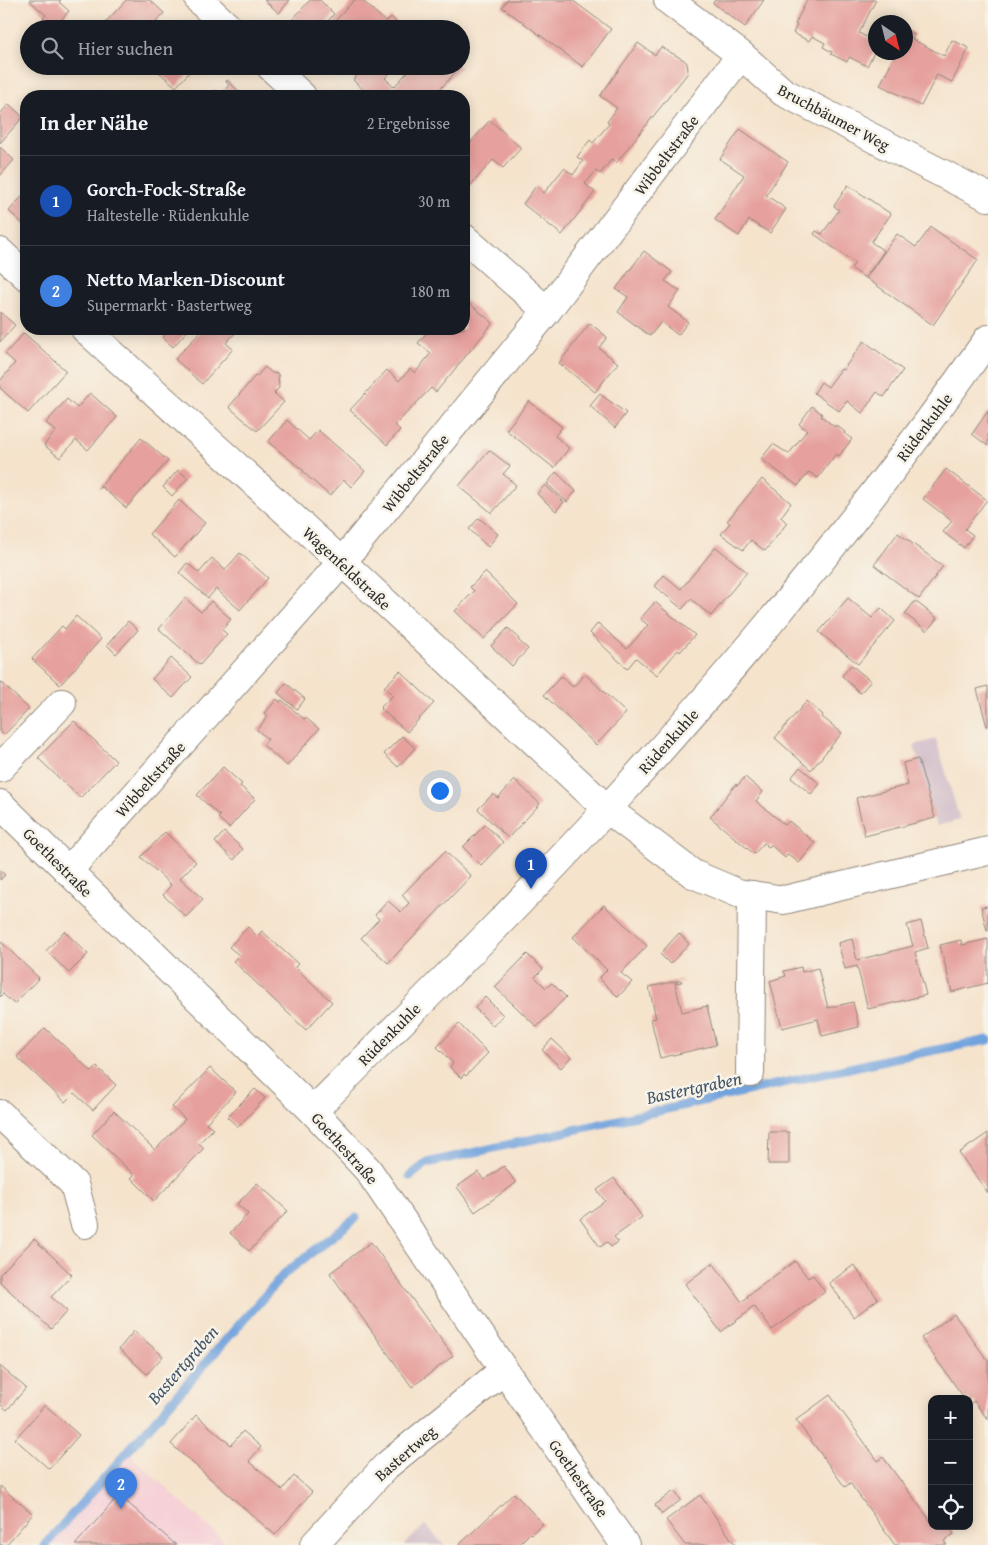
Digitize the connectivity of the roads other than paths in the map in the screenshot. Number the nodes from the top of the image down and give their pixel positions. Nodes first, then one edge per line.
1 (200, 0) edge
2 (668, 0) edge
3 (221, 20) edge
4 (741, 56) junction
5 (280, 75) edge
6 (296, 90) edge
7 (988, 198) edge
8 (470, 243) edge
9 (0, 252) edge
10 (20, 270) edge
11 (548, 311) junction
12 (92, 335) edge
13 (988, 339) edge
14 (342, 562) junction
15 (62, 703) dead end
16 (0, 768) edge
17 (0, 804) edge
18 (607, 809) junction
19 (988, 851) edge
20 (68, 871) junction
21 (752, 895) junction
22 (750, 1073) dead end
23 (313, 1111) junction
24 (0, 1114) edge
25 (85, 1224) dead end
26 (504, 1370) junction
27 (314, 1545) edge
28 (625, 1545) edge

1 - 3 street
2 - 4 street, Bruchbäumer Weg
4 - 7 street, Bruchbäumer Weg
4 - 11 street, Wibbeltstraße
5 - 6 street
8 - 11 street
9 - 10 street
11 - 14 street, Wibbeltstraße
12 - 14 street, Wagenfeldstraße
13 - 18 street, Rüdenkuhle
14 - 18 street, Wagenfeldstraße
14 - 20 street, Wibbeltstraße
15 - 16 street
17 - 20 street, Goethestraße
18 - 21 street, Wagenfeldstraße
18 - 23 street, Rüdenkuhle
19 - 21 street, Wagenfeldstraße
20 - 23 street, Goethestraße
21 - 22 street
23 - 26 street, Goethestraße
24 - 25 street
26 - 27 street, Bastertweg
26 - 28 street, Goethestraße

